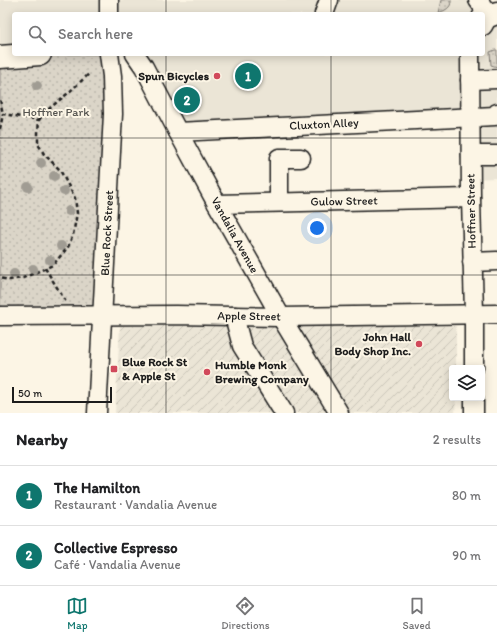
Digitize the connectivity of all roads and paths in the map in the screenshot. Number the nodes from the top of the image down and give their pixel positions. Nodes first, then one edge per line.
1 (109, 0) edge
2 (329, 0) edge
3 (109, 12) edge
4 (325, 12) edge
5 (13, 56) edge
6 (109, 56) edge
7 (137, 56) edge
8 (470, 56) edge
9 (0, 57) edge
10 (90, 74) dead end
11 (497, 79) edge
12 (470, 80) junction
13 (0, 100) edge
14 (497, 112) edge
15 (3, 114) junction
16 (470, 116) junction
17 (39, 120) junction
18 (0, 129) edge
19 (178, 132) junction
20 (471, 155) junction
21 (497, 155) edge
22 (300, 158) dead end
23 (470, 198) junction
24 (279, 202) junction
25 (217, 204) junction
26 (497, 261) edge
27 (472, 262) junction
28 (45, 268) junction
29 (0, 278) edge
30 (68, 304) dead end
31 (474, 314) junction
32 (497, 314) edge
33 (0, 316) edge
34 (103, 316) junction
35 (234, 316) junction
36 (281, 317) junction
37 (474, 365) edge
38 (474, 401) edge
39 (97, 413) edge
40 (284, 413) edge
41 (338, 413) edge
42 (474, 413) edge

1 - 3 street
2 - 4 street
5 - 9 main road
6 - 34 street, Blue Rock Street
7 - 19 street, Vandalia Avenue
8 - 12 street, Hoffner Street
10 - 17 path
11 - 12 street
12 - 16 street, Hoffner Street
13 - 15 path
14 - 16 street, Cluxton Alley
15 - 17 path
15 - 18 path
16 - 19 street, Cluxton Alley
16 - 20 street, Hoffner Street
17 - 28 path
19 - 25 street, Vandalia Avenue
20 - 21 street
20 - 23 street, Hoffner Street
22 - 24 street
23 - 24 street, Gulow Street
23 - 27 street, Hoffner Street
24 - 25 street, Gulow Street
25 - 36 street, Vandalia Avenue
26 - 27 street
27 - 31 street, Hoffner Street
28 - 29 path
28 - 30 path
31 - 32 street, Apple Street
31 - 36 street, Apple Street
31 - 37 street, Hoffner Street
33 - 34 street, Apple Street
34 - 35 street, Apple Street
34 - 39 street, Blue Rock Street
35 - 36 street, Apple Street
35 - 40 street
36 - 41 street, Vandalia Avenue
38 - 42 street

